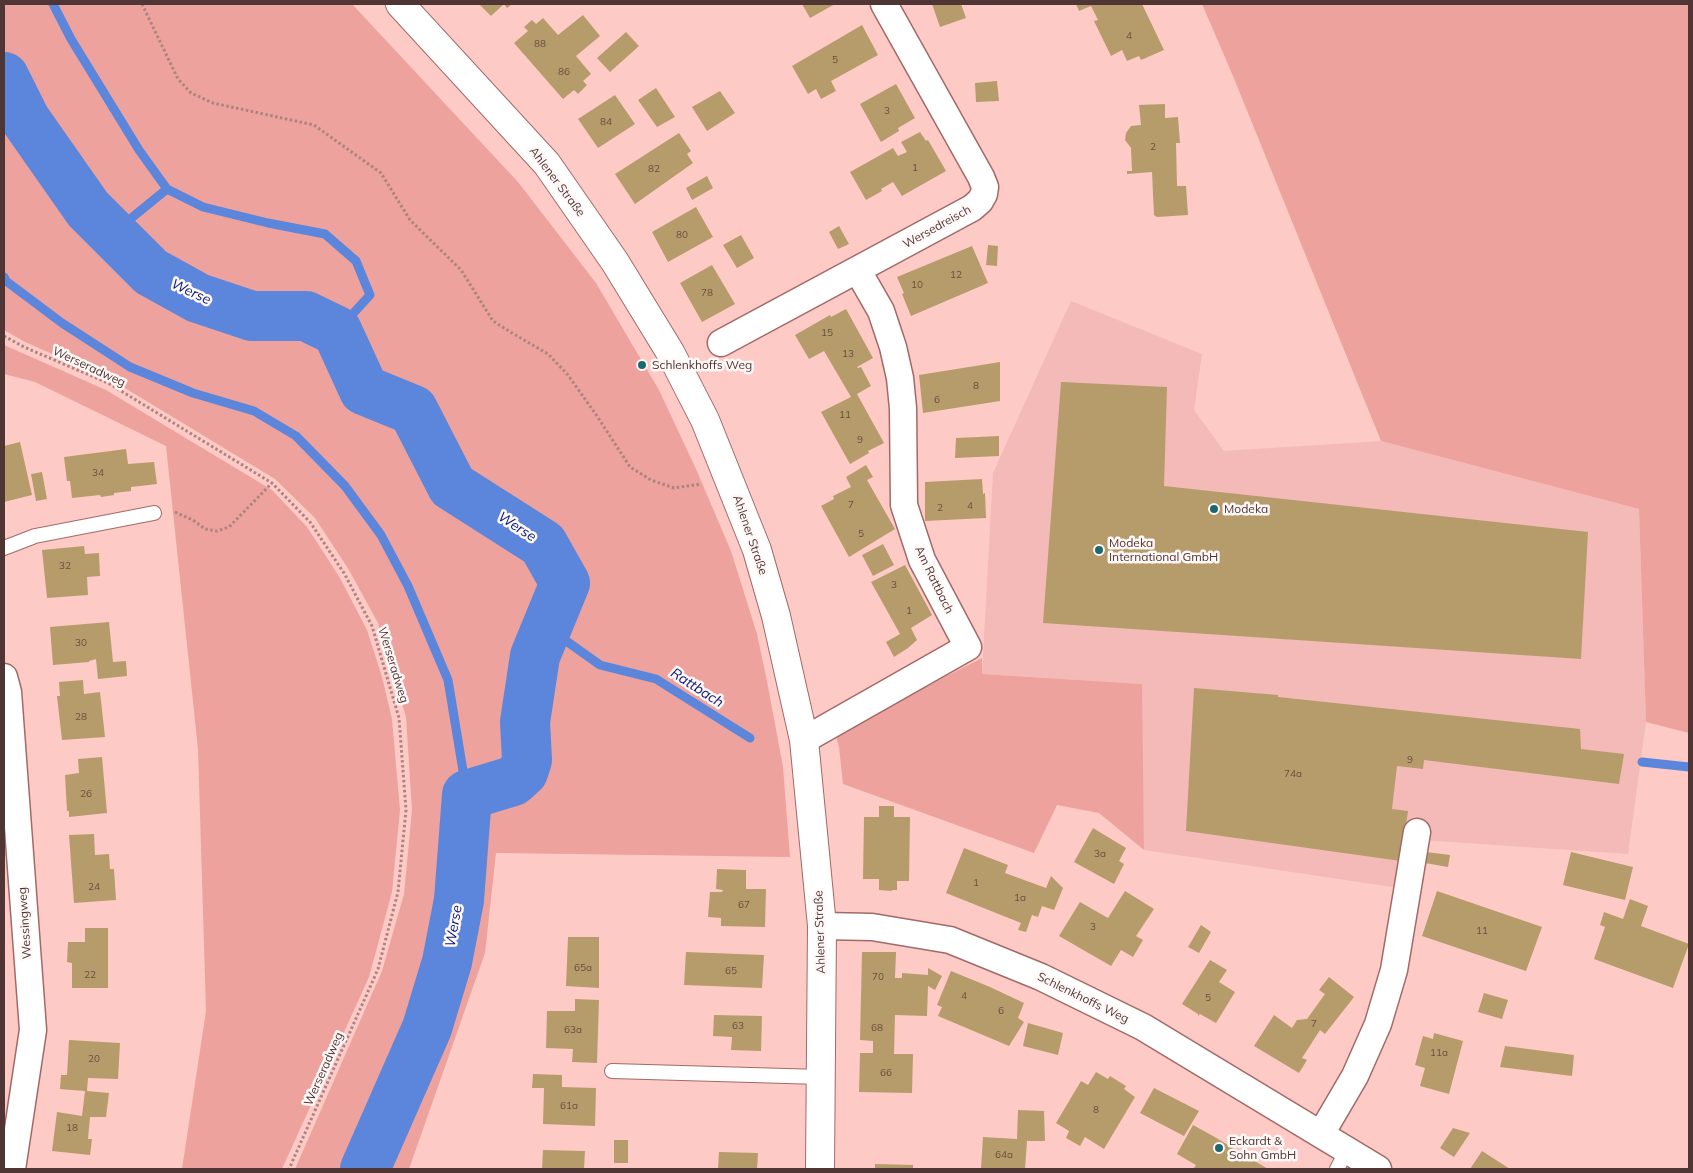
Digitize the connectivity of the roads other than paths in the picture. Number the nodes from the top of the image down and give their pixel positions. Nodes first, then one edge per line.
1 (400, 4) edge
2 (884, 4) edge
3 (858, 271) junction
4 (721, 343) dead end
5 (154, 513) road end
6 (4, 548) edge
7 (4, 677) edge
8 (804, 740) junction
9 (1417, 832) dead end
10 (822, 926) junction
11 (612, 1071) dead end
12 (822, 1077) junction
13 (1320, 1134) junction
14 (1342, 1160) edge
15 (12, 1169) edge
16 (820, 1169) edge
17 (1378, 1169) edge

1 - 8 main road, Ahlener Straße
2 - 3 street, Wersedreisch
3 - 4 street, Wersedreisch
3 - 8 street, Am Rattbach
5 - 6 lane
7 - 15 street, Wessingweg
8 - 10 main road, Ahlener Straße
9 - 13 street
10 - 12 main road, Ahlener Straße
10 - 13 street, Schlenkhoffs Weg
11 - 12 lane
12 - 16 main road, Ahlener Straße
13 - 14 street, Schlenkhoffs Weg
14 - 17 street, Schlenkhoffs Weg

